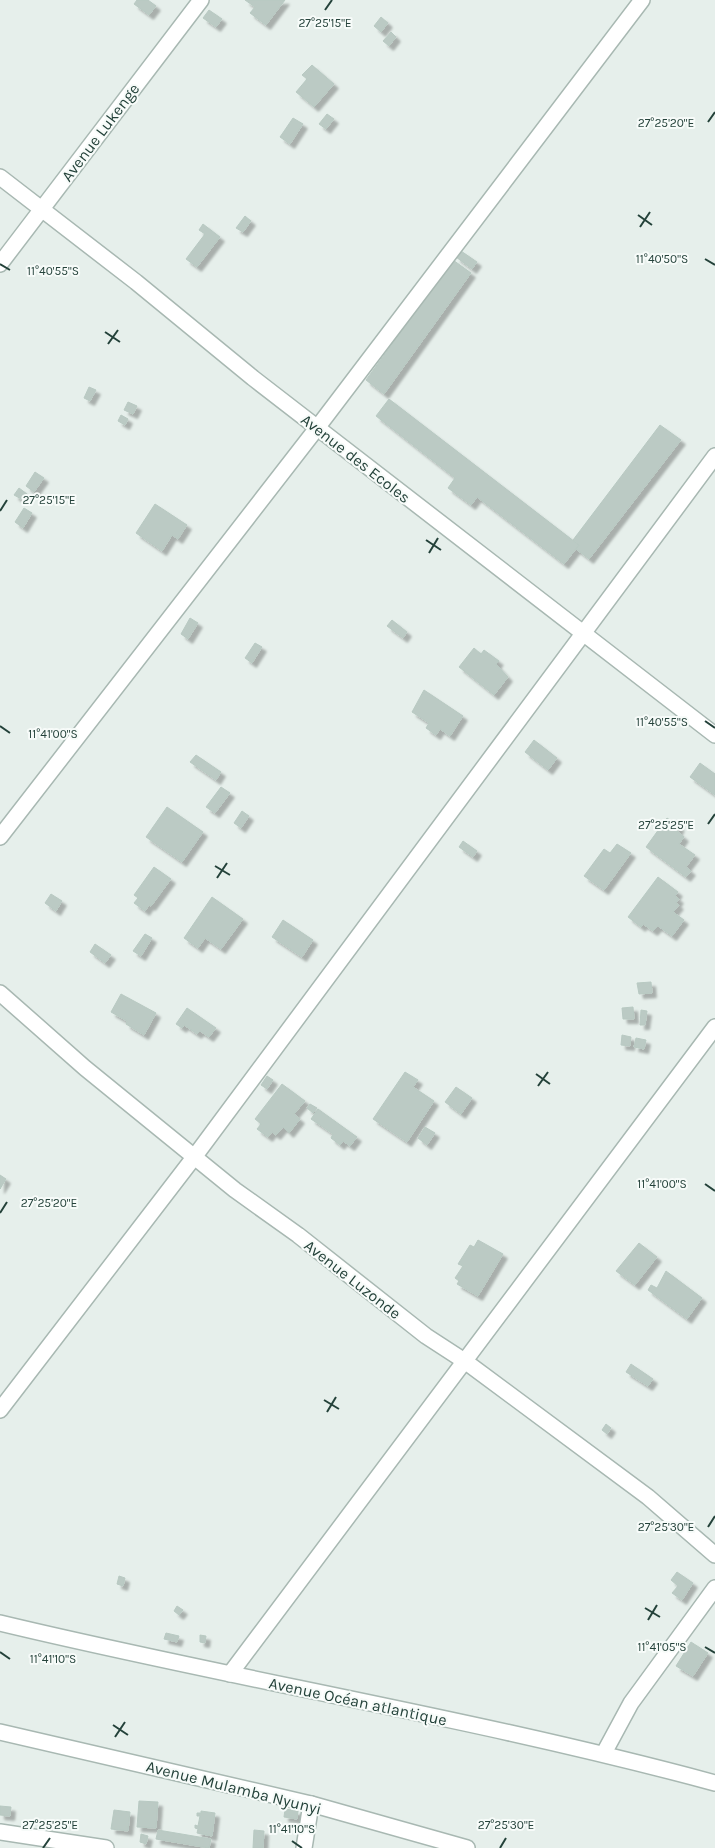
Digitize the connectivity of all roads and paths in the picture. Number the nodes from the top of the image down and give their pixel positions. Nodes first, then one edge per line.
1 (201, 0) edge
2 (642, 0) edge
3 (0, 176) edge
4 (42, 210) junction
5 (0, 264) edge
6 (317, 428) junction
7 (715, 456) edge
8 (585, 632) junction
9 (715, 736) edge
10 (0, 836) edge
11 (0, 993) edge
12 (715, 1028) edge
13 (194, 1156) junction
14 (466, 1362) junction
15 (0, 1410) edge
16 (715, 1555) edge
17 (715, 1588) edge
18 (0, 1623) edge
19 (230, 1674) junction
20 (0, 1732) edge
21 (604, 1753) junction
22 (715, 1783) edge
23 (310, 1804) junction
24 (0, 1832) edge
25 (106, 1848) edge
26 (304, 1848) edge
27 (467, 1848) edge

1 - 4 street, Avenue Lukenge
2 - 6 street
3 - 4 street, Avenue des Ecoles
4 - 5 street, Avenue Lukenge
4 - 6 street, Avenue des Ecoles
6 - 8 street, Avenue des Ecoles
6 - 10 street
7 - 8 street
8 - 9 street, Avenue des Ecoles
8 - 13 street
11 - 13 street, Avenue Luzonde
12 - 14 street
13 - 14 street, Avenue Luzonde
13 - 15 street
14 - 16 street, Avenue Luzonde
14 - 19 street
17 - 21 street
18 - 19 street, Avenue Océan atlantique
19 - 21 street, Avenue Océan atlantique
20 - 23 street, Avenue Mulamba Nyunyi
21 - 22 street, Avenue Océan atlantique
23 - 26 street
23 - 27 street, Avenue Mulamba Nyunyi
24 - 25 street

